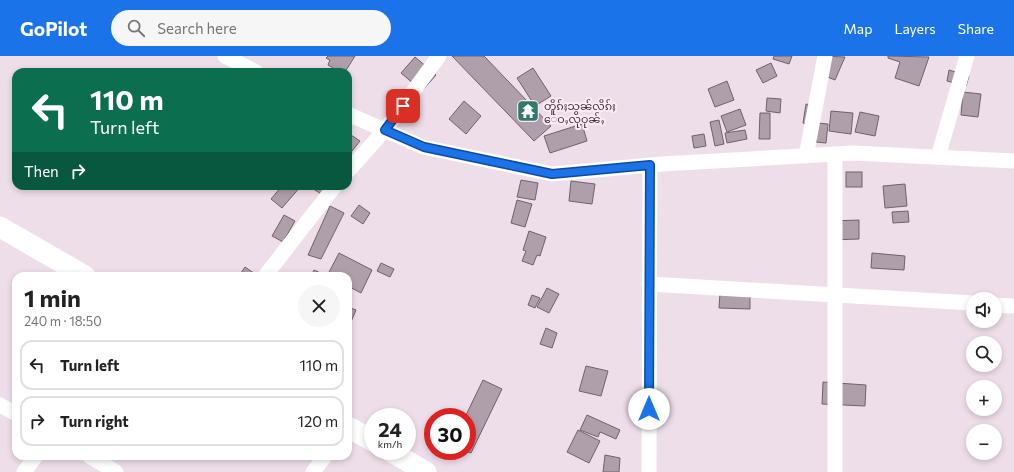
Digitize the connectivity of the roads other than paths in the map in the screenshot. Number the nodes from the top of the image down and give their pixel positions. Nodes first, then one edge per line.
1 (226, 56) edge
2 (439, 56) edge
3 (825, 56) edge
4 (967, 56) edge
5 (248, 68) edge
6 (352, 116) edge
7 (385, 130) junction
8 (835, 154) junction
9 (806, 156) junction
10 (938, 157) junction
11 (1014, 161) edge
12 (650, 165) junction
13 (352, 167) edge
14 (332, 190) edge
15 (0, 227) edge
16 (78, 272) edge
17 (268, 272) edge
18 (649, 284) junction
19 (836, 295) junction
20 (966, 303) edge
21 (1002, 305) edge
22 (1014, 306) edge
23 (0, 405) edge
24 (12, 412) edge
25 (352, 429) edge
26 (364, 436) edge
27 (33, 460) edge
28 (95, 460) edge
29 (322, 460) edge
30 (405, 460) edge
31 (24, 472) edge
32 (116, 472) edge
33 (312, 472) edge
34 (426, 472) edge
35 (648, 472) edge
36 (835, 472) edge

1 - 5 street
2 - 7 street
3 - 9 street
4 - 10 street
6 - 7 street
7 - 12 street
7 - 13 street
8 - 9 street
8 - 10 street
8 - 19 street
9 - 12 street
10 - 11 street
12 - 18 street
14 - 17 street
15 - 16 main road
18 - 19 street
18 - 35 street
19 - 20 street
19 - 36 street
21 - 22 street
23 - 24 street
25 - 26 main road
27 - 31 street
28 - 32 street
29 - 33 street
30 - 34 main road

